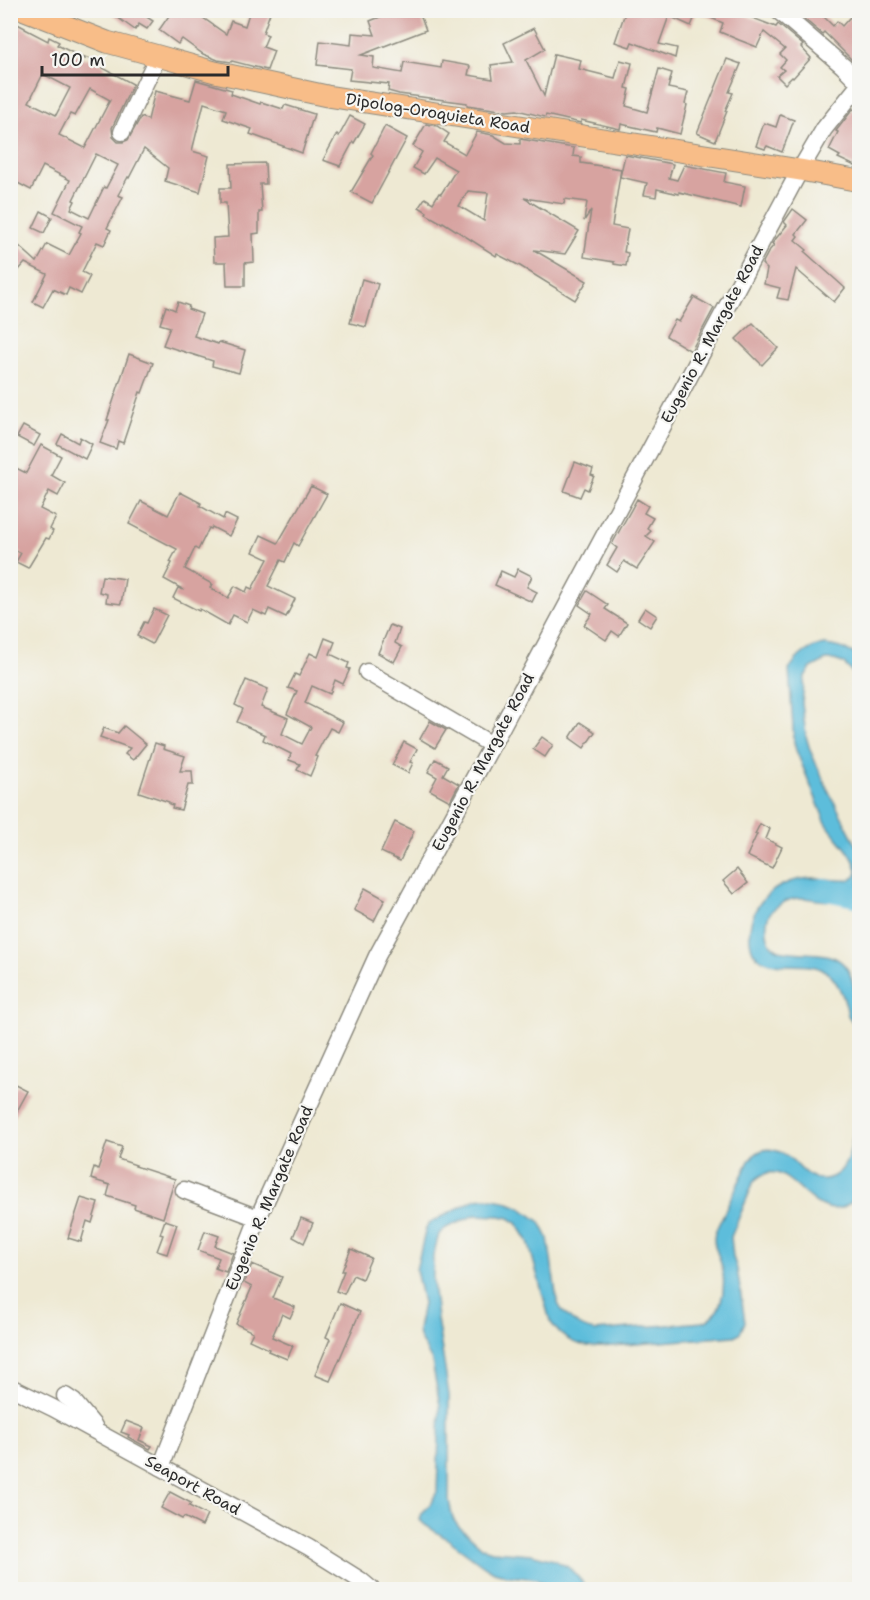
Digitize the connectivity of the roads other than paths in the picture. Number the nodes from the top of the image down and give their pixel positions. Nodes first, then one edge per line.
1 (25, 10) edge
2 (777, 10) edge
3 (158, 56) junction
4 (860, 83) edge
5 (122, 132) dead end
6 (800, 170) junction
7 (860, 182) edge
8 (367, 672) dead end
9 (492, 745) junction
10 (184, 1190) dead end
11 (258, 1218) junction
12 (10, 1387) edge
13 (65, 1396) dead end
14 (106, 1437) junction
15 (161, 1467) junction
16 (372, 1590) edge

1 - 3 main road, Dipolog-Oroquieta Road
2 - 4 street
3 - 5 street
3 - 6 main road, Dipolog-Oroquieta Road
4 - 6 street, Eugenio R. Margate Road
6 - 7 main road, Dipolog-Oroquieta Road
6 - 9 street, Eugenio R. Margate Road
8 - 9 street
9 - 11 street, Eugenio R. Margate Road
10 - 11 street
11 - 15 street, Eugenio R. Margate Road
12 - 14 street, Seaport Road
13 - 14 street
14 - 15 street, Seaport Road
15 - 16 street, Seaport Road

